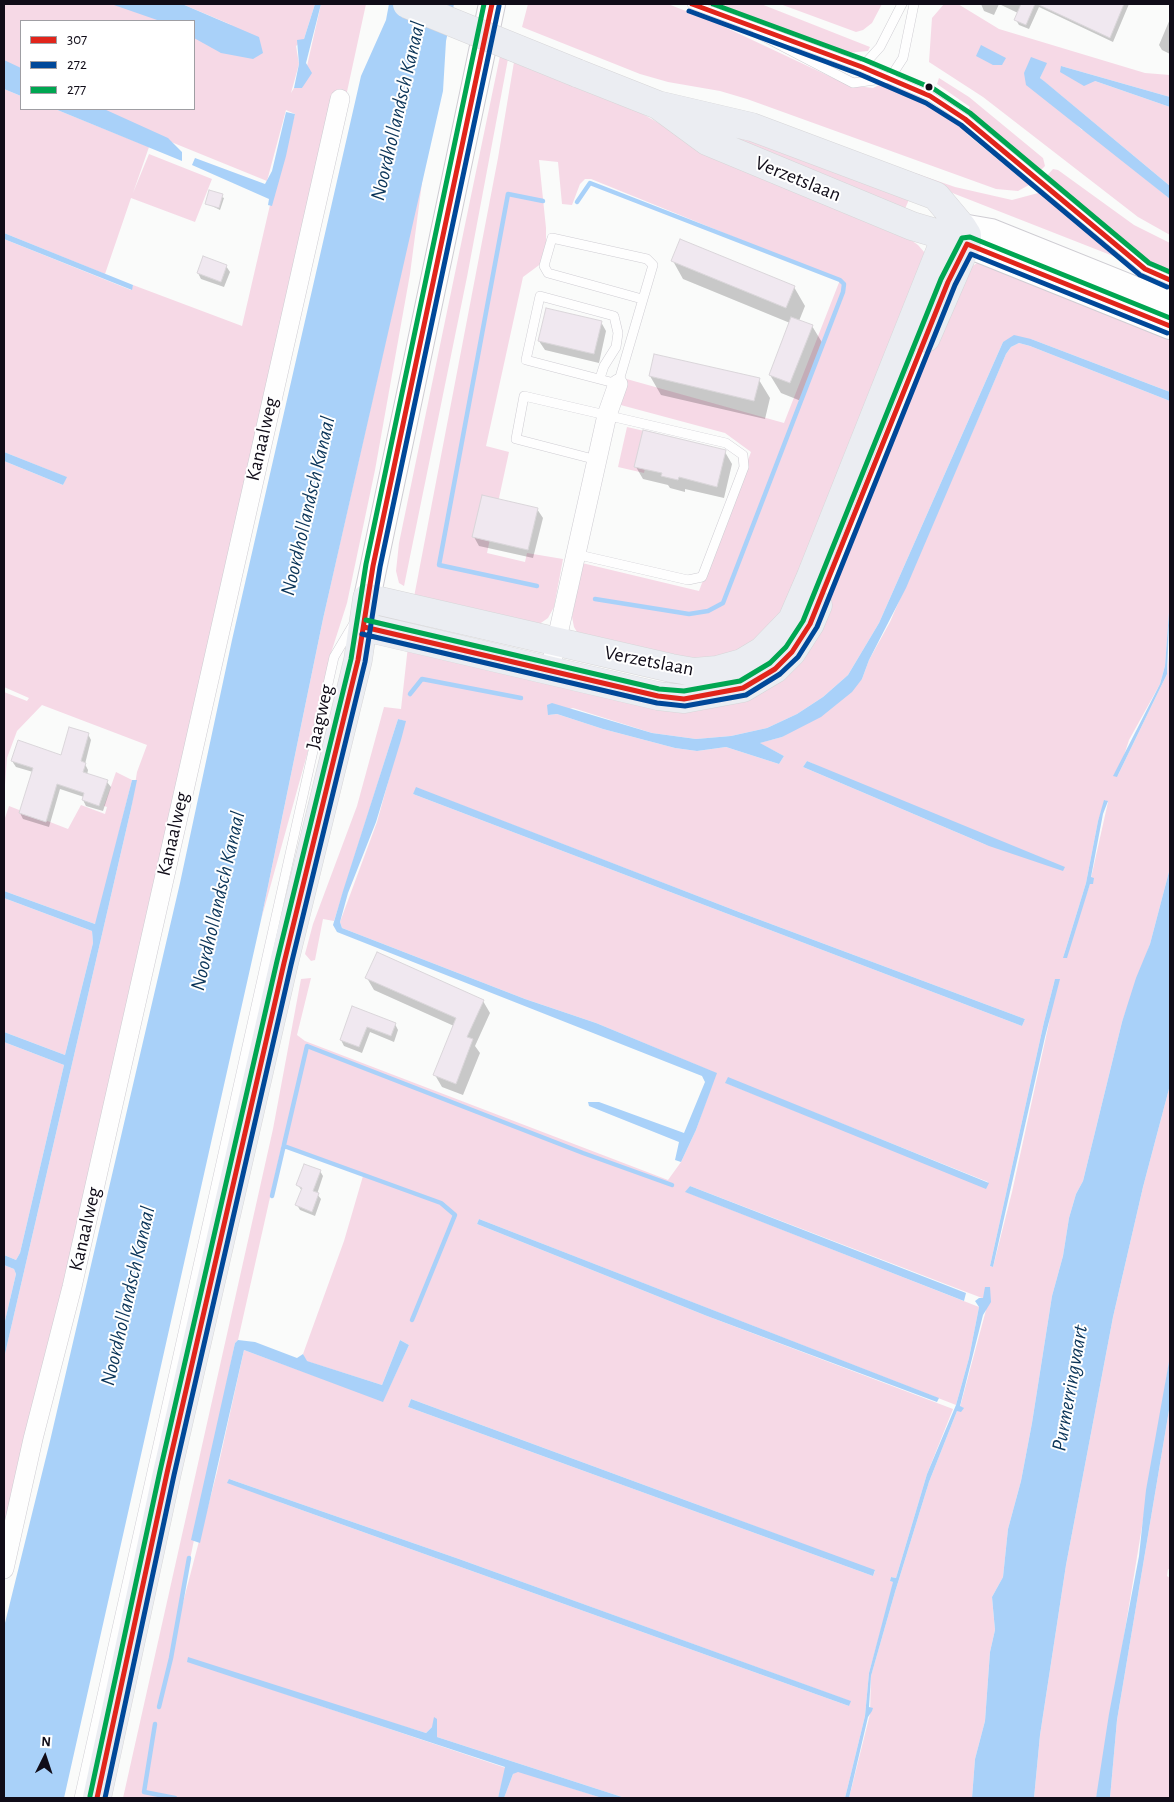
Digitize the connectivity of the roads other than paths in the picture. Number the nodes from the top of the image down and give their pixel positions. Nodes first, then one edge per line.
1 (407, 4) edge
2 (492, 4) edge
3 (692, 4) edge
4 (902, 4) edge
5 (914, 4) edge
6 (730, 18) junction
7 (862, 67) junction
8 (890, 78) junction
9 (340, 99) dead end
10 (658, 105) junction
11 (936, 196) junction
12 (958, 235) junction
13 (1170, 280) edge
14 (1170, 292) edge
15 (642, 299) junction
16 (1170, 304) edge
17 (1170, 326) edge
18 (609, 381) junction
19 (607, 415) junction
20 (597, 460) junction
21 (575, 554) junction
22 (367, 598) junction
23 (356, 631) junction
24 (555, 642) junction
25 (550, 670) junction
26 (4, 1569) edge
27 (79, 1798) edge
28 (97, 1798) edge

1 - 10 main road, Verzetslaan, bridge
2 - 22 main road, Jaagweg
3 - 6 lane
4 - 7 lane
5 - 8 lane
6 - 7 lane
6 - 8 lane
7 - 8 lane
8 - 13 lane
9 - 26 street, Kanaalweg
10 - 11 main road, Verzetslaan
10 - 12 main road, Verzetslaan
11 - 12 main road, Verzetslaan
11 - 14 main road, Verzetslaan
12 - 16 main road, Verzetslaan
12 - 17 main road, Verzetslaan
12 - 24 main road, Verzetslaan
12 - 25 main road, Verzetslaan
15 - 15 lane
15 - 18 lane
18 - 18 lane
18 - 19 street
19 - 20 street
19 - 20 lane
19 - 21 lane
20 - 21 street
21 - 24 street
22 - 23 main road, Jaagweg
22 - 24 main road, Verzetslaan
23 - 25 main road, Verzetslaan
23 - 27 lane, Jaagweg
23 - 28 main road, Jaagweg
24 - 25 street

